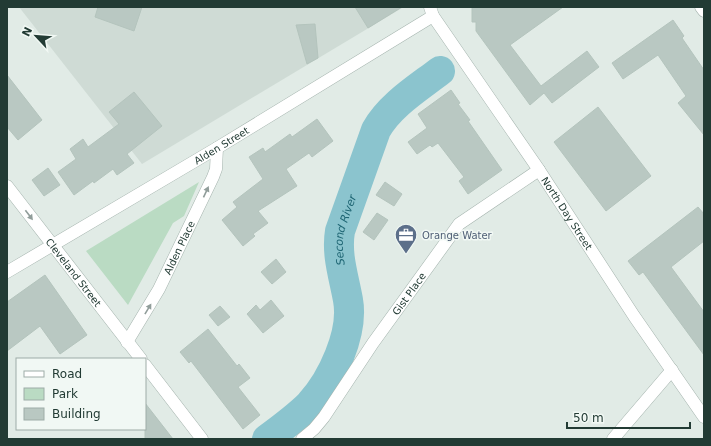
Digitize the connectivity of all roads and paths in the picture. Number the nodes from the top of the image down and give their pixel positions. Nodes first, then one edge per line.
1 (701, 7) edge
2 (430, 10) edge
3 (704, 12) edge
4 (217, 148) junction
5 (539, 170) junction
6 (7, 186) edge
7 (51, 244) junction
8 (7, 272) edge
9 (127, 342) junction
10 (140, 358) edge
11 (146, 366) edge
12 (672, 370) junction
13 (704, 417) edge
14 (202, 439) edge
15 (302, 439) edge
16 (614, 439) edge

1 - 3 street
2 - 4 street, Alden Street
2 - 5 street, North Day Street
4 - 7 street, Alden Street
9 -> 4 street, Alden Place
5 - 12 street, North Day Street
5 - 15 street, Gist Place
6 -> 7 street, Cleveland Street
7 - 8 street, Alden Street
7 - 9 street, Cleveland Street
9 - 10 street, Cleveland Street
11 - 14 street
12 - 13 street, North Day Street
12 - 16 street

